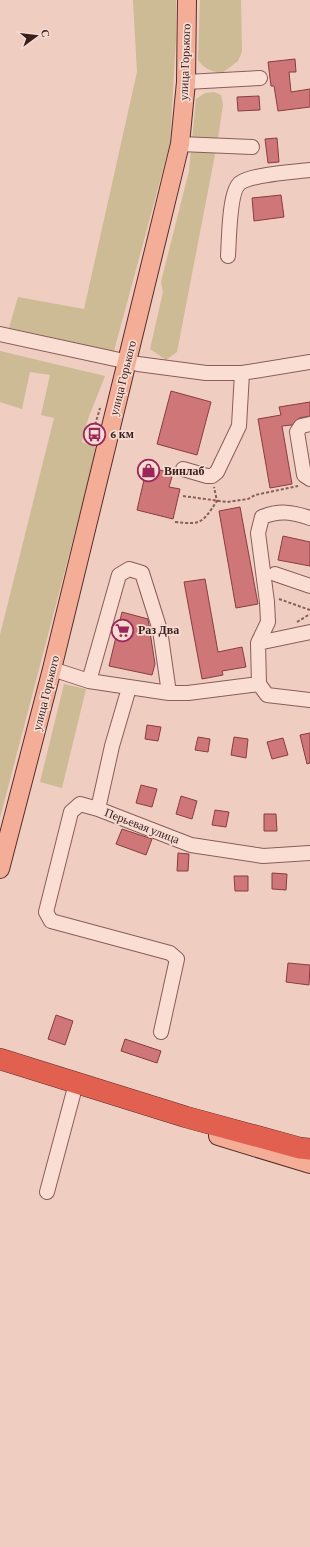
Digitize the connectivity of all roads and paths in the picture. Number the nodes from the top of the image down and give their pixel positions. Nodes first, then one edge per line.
1 (190, 0) edge
2 (260, 78) dead end
3 (186, 82) junction
4 (180, 144) junction
5 (252, 147) dead end
6 (310, 170) edge
7 (228, 256) dead end
8 (0, 334) edge
9 (127, 362) junction
10 (310, 362) edge
11 (242, 373) junction
12 (310, 424) edge
13 (183, 469) dead end
14 (212, 476) junction
15 (309, 478) edge
16 (183, 496) dead end
17 (217, 501) junction
18 (310, 518) edge
19 (175, 522) dead end
20 (275, 574) dead end
21 (310, 586) edge
22 (266, 593) junction
23 (310, 610) edge
24 (310, 632) edge
25 (258, 643) junction
26 (52, 669) junction
27 (89, 681) junction
28 (259, 684) junction
29 (129, 688) junction
30 (169, 693) junction
31 (310, 700) edge
32 (98, 808) junction
33 (310, 853) edge
34 (0, 869) edge
35 (161, 1032) dead end
36 (0, 1050) edge
37 (0, 1059) edge
38 (0, 1068) edge
39 (74, 1091) junction
40 (125, 1098) junction
41 (310, 1149) edge
42 (310, 1164) edge
43 (47, 1192) dead end

1 - 3 main road, улица Горького
2 - 3 street
3 - 4 main road, улица Горького
4 - 5 street
4 - 9 main road, улица Горького
6 - 7 street
8 - 9 street
9 - 11 street
9 - 26 main road, улица Горького
10 - 11 street
11 - 14 street
12 - 15 street
13 - 14 street
14 - 17 path
15 - 17 path
16 - 17 path
17 - 19 path
18 - 22 street
20 - 21 street
22 - 23 path
22 - 25 street
24 - 25 street
25 - 28 street
26 - 27 street
26 - 34 main road, улица Горького
27 - 29 street
27 - 30 street
28 - 30 street
28 - 31 street
29 - 30 street
29 - 32 street, Перьевая улица
32 - 33 street, Перьевая улица
32 - 35 street
36 - 40 highway
37 - 40 highway
38 - 39 main road
39 - 42 main road
39 - 43 street
40 - 41 highway

